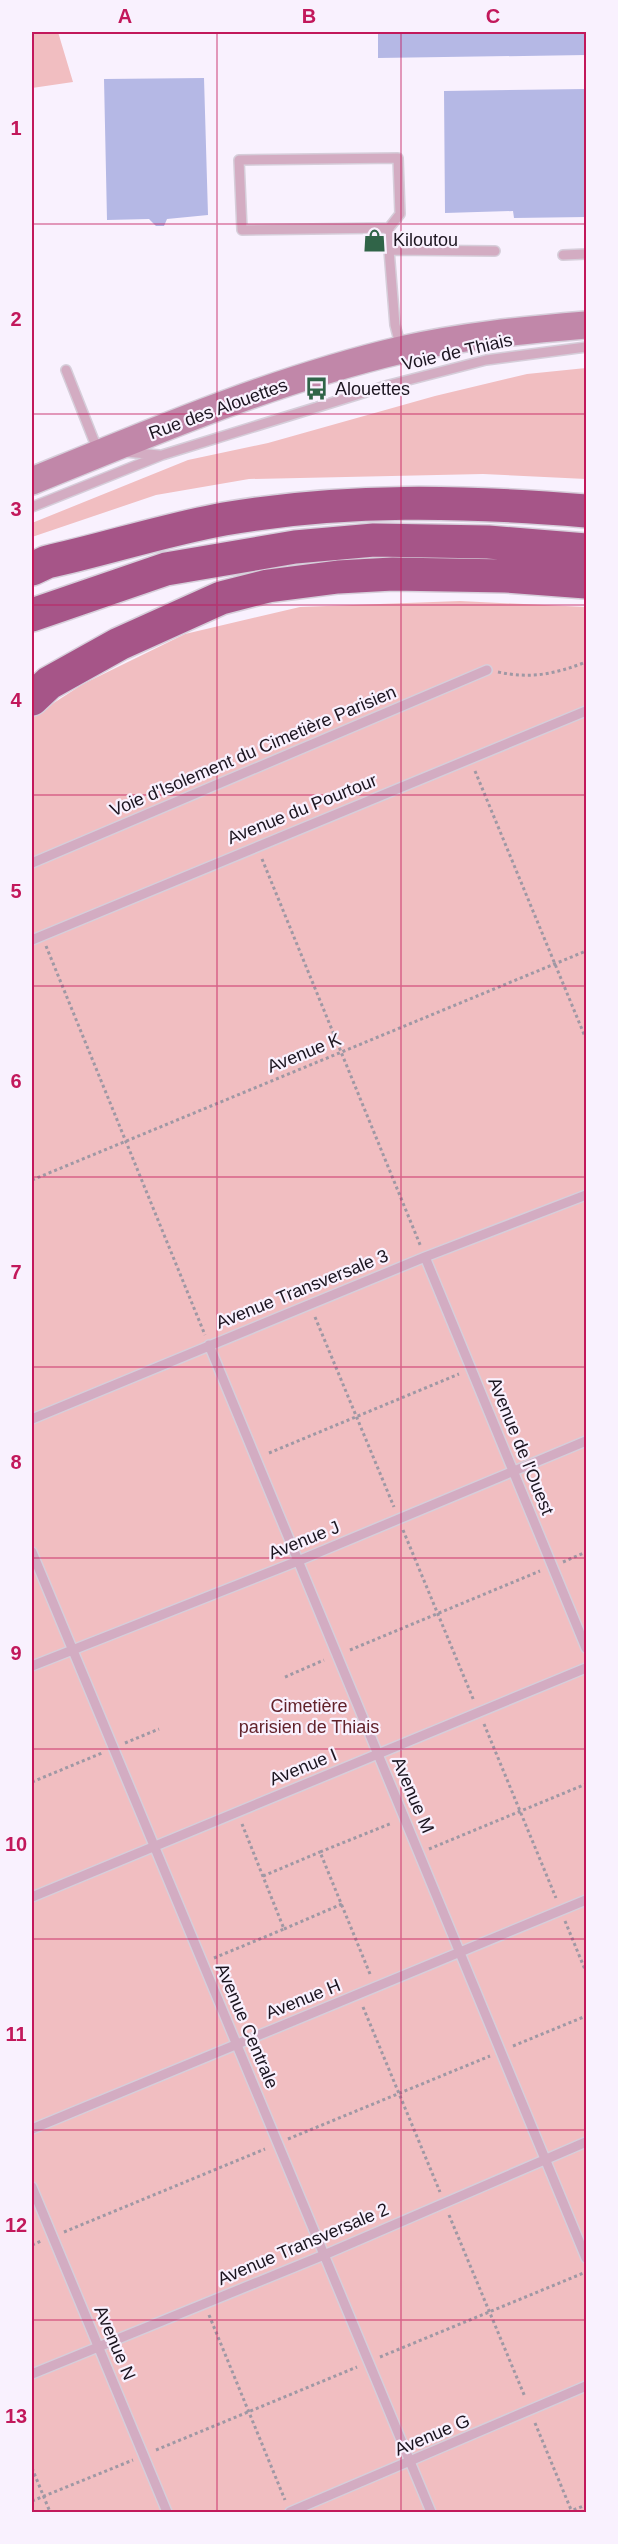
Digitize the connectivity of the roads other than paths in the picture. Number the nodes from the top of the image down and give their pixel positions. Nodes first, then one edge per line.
1 (389, 228) junction
2 (389, 250) junction
3 (495, 251) dead end
4 (586, 254) edge
5 (563, 255) dead end
6 (586, 325) edge
7 (586, 347) edge
8 (402, 350) junction
9 (66, 370) dead end
10 (102, 452) junction
11 (162, 455) junction
12 (32, 481) edge
13 (32, 507) edge
14 (586, 511) edge
15 (586, 550) edge
16 (32, 569) edge
17 (580, 586) edge
18 (32, 615) edge
19 (487, 670) road end
20 (37, 690) edge
21 (586, 711) edge
22 (32, 863) edge
23 (32, 940) edge
24 (586, 1195) edge
25 (425, 1257) junction
26 (209, 1344) junction
27 (32, 1419) edge
28 (586, 1441) edge
29 (513, 1472) junction
30 (32, 1552) edge
31 (298, 1561) junction
32 (586, 1648) edge
33 (72, 1649) junction
34 (32, 1666) edge
35 (586, 1668) edge
36 (378, 1754) junction
37 (153, 1845) junction
38 (32, 1897) edge
39 (586, 1900) edge
40 (460, 1953) junction
41 (236, 2044) junction
42 (32, 2129) edge
43 (586, 2142) edge
44 (546, 2159) junction
45 (32, 2187) edge
46 (324, 2254) junction
47 (586, 2258) edge
48 (98, 2346) junction
49 (32, 2374) edge
50 (586, 2386) edge
51 (410, 2463) junction
52 (167, 2512) edge
53 (290, 2512) edge
54 (431, 2512) edge

1 - 1 lane
1 - 2 lane
2 - 3 lane
2 - 8 lane
4 - 5 lane
6 - 8 main road, Rue des Alouettes
7 - 11 lane, Voie de Thiais
8 - 10 main road, Rue des Alouettes
9 - 10 lane
10 - 11 lane
10 - 12 main road, Rue des Alouettes
11 - 13 lane, Voie de Thiais
14 - 16 highway
15 - 18 highway
17 - 20 highway
19 - 22 lane, Voie d'Isolement du Cimetière Parisien
21 - 23 lane, Avenue du Pourtour
24 - 25 lane, Avenue Transversale 3
25 - 26 lane, Avenue Transversale 3
25 - 29 lane, Avenue de l'Ouest
26 - 27 lane, Avenue Transversale 3
26 - 31 lane, Avenue M
28 - 29 lane, Avenue J
29 - 31 lane, Avenue J
29 - 32 lane, Avenue de l'Ouest
30 - 33 lane, Avenue Centrale
31 - 33 lane, Avenue J
31 - 36 lane, Avenue M
33 - 34 lane, Avenue J
33 - 37 lane, Avenue Centrale
35 - 36 lane, Avenue I
36 - 37 lane, Avenue I
36 - 40 lane, Avenue M
37 - 38 lane, Avenue I
37 - 41 lane, Avenue Centrale
39 - 40 lane, Avenue H
40 - 41 lane, Avenue H
40 - 44 lane, Avenue M
41 - 42 lane, Avenue H
41 - 46 lane, Avenue Centrale
43 - 44 lane, Avenue Transversale 2
44 - 46 lane, Avenue Transversale 2
44 - 47 lane, Avenue M
45 - 48 lane, Avenue N
46 - 48 lane, Avenue Transversale 2
46 - 51 lane, Avenue Centrale
48 - 49 lane, Avenue Transversale 2
48 - 52 lane, Avenue N
50 - 51 lane, Avenue G
51 - 53 lane, Avenue G
51 - 54 lane, Avenue Centrale

